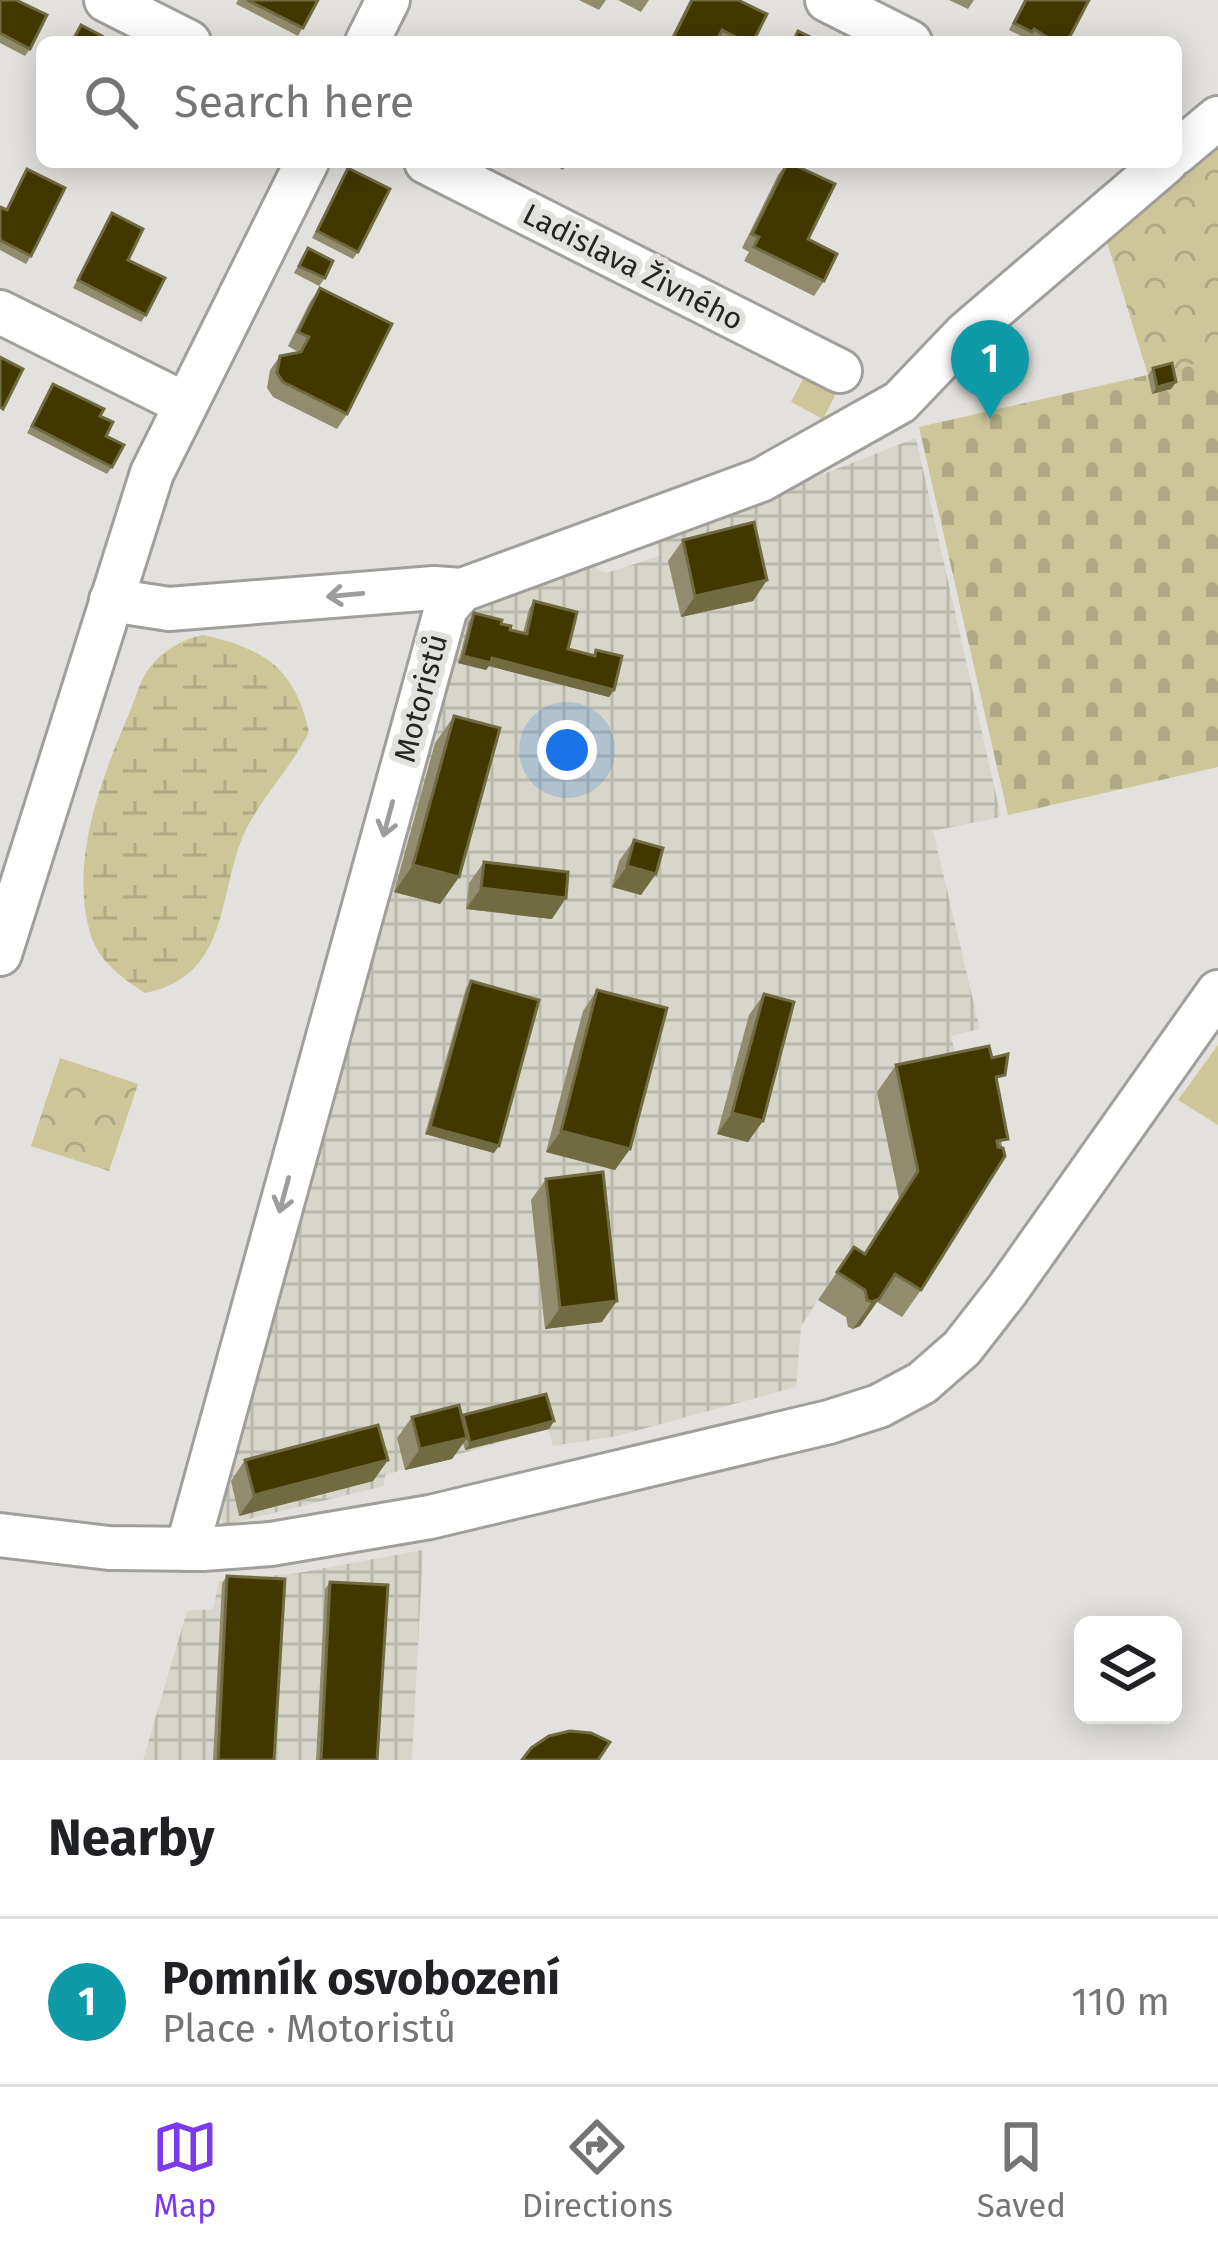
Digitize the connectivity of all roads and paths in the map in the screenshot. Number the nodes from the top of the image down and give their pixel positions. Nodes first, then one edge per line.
1 (106, 0) edge
2 (388, 0) edge
3 (827, 0) edge
4 (177, 36) edge
5 (370, 36) edge
6 (898, 36) edge
7 (1218, 118) edge
8 (1182, 149) edge
9 (304, 168) edge
10 (438, 168) edge
11 (1142, 169) edge
12 (0, 312) edge
13 (840, 371) dead end
14 (185, 404) junction
15 (462, 590) junction
16 (111, 600) junction
17 (0, 954) edge
18 (1218, 992) edge
19 (0, 1535) edge
20 (187, 1549) junction

1 - 4 street
2 - 5 street
3 - 6 street
7 - 8 street
9 - 14 street
10 - 13 street, Ladislava Živného
11 - 15 street
12 - 14 street
14 - 16 street
15 -> 16 street
15 -> 20 street, Motoristů
16 - 17 street
18 - 20 street
19 - 20 street

